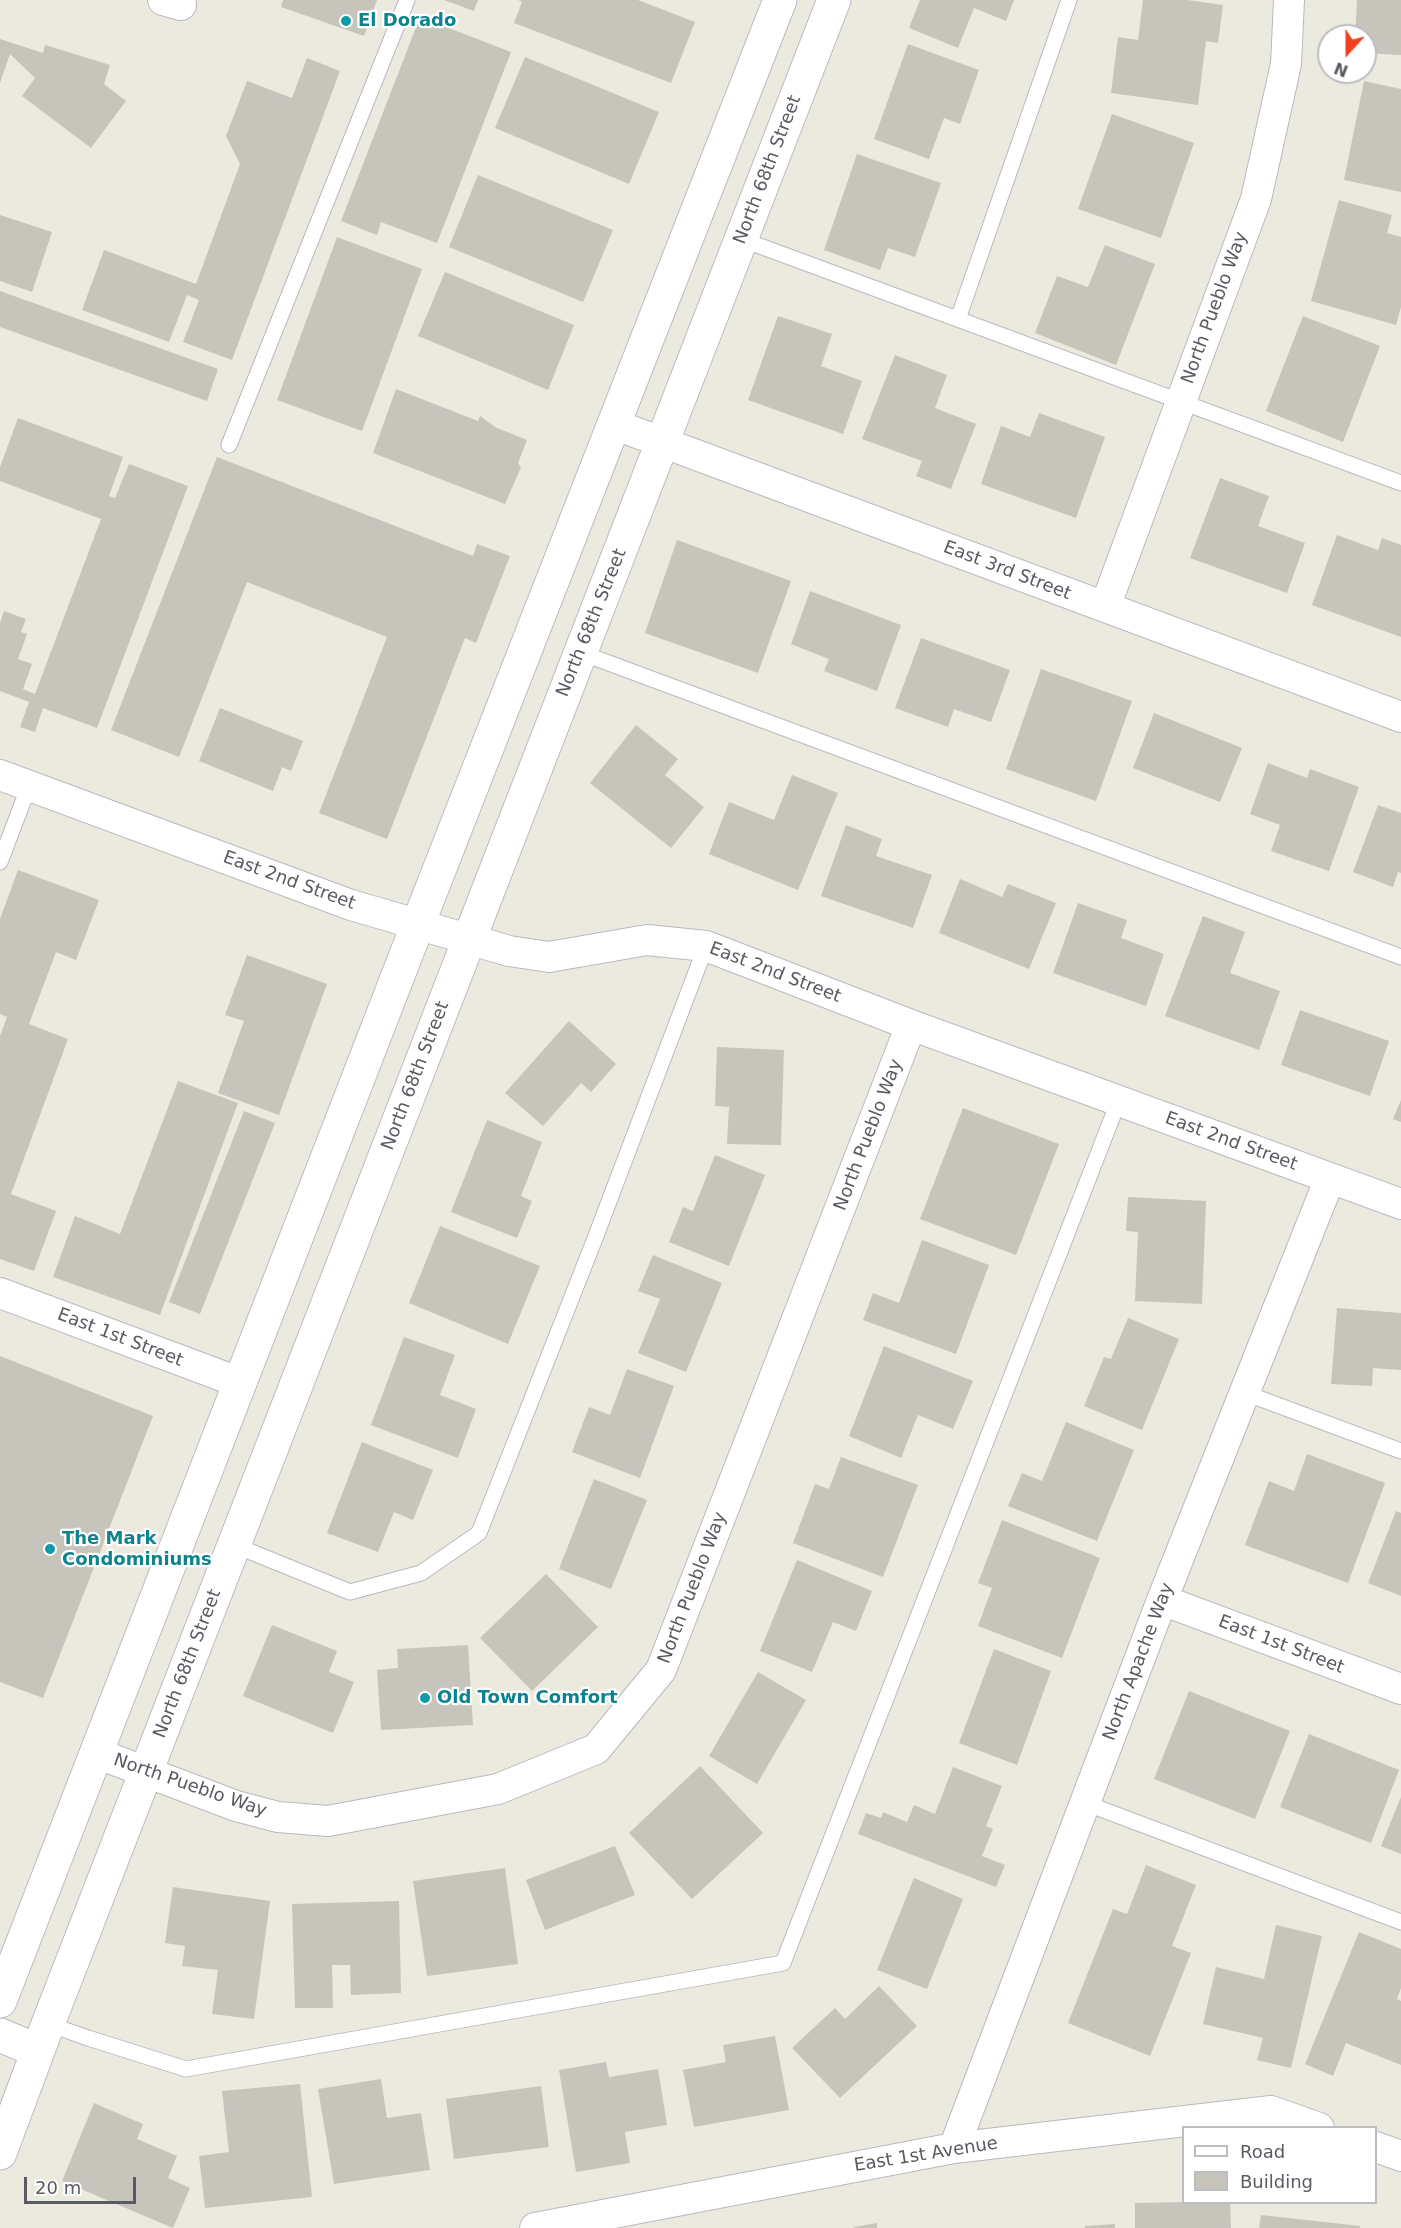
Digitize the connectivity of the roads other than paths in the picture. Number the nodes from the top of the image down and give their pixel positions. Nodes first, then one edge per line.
1 (407, 0) edge
2 (780, 0) edge
3 (834, 0) edge
4 (1069, 0) edge
5 (1289, 0) edge
6 (741, 239) junction
7 (958, 319) junction
8 (1181, 401) junction
9 (613, 424) junction
10 (663, 444) junction
11 (229, 445) dead end
12 (1401, 483) edge
13 (1105, 607) junction
14 (579, 652) junction
15 (1401, 717) edge
16 (0, 775) edge
17 (29, 786) junction
18 (0, 862) edge
19 (418, 924) junction
20 (469, 939) junction
21 (706, 946) junction
22 (1401, 957) edge
23 (911, 1025) junction
24 (1119, 1100) junction
25 (1330, 1178) junction
26 (1401, 1204) edge
27 (0, 1293) edge
28 (241, 1383) junction
29 (1245, 1393) junction
30 (1401, 1451) edge
31 (234, 1545) junction
32 (1162, 1600) junction
33 (1401, 1689) edge
34 (96, 1753) junction
35 (146, 1772) junction
36 (1085, 1803) junction
37 (1401, 1922) edge
38 (0, 2001) edge
39 (0, 2035) edge
40 (43, 2037) junction
41 (1316, 2126) edge
42 (1377, 2147) edge
43 (954, 2148) junction
44 (0, 2153) edge
45 (1401, 2156) edge
46 (535, 2228) edge

1 - 11 lane
2 - 9 main road
3 - 6 main road, North 68th Street
4 - 7 lane
5 - 8 street, North Pueblo Way
6 - 7 lane
6 - 10 main road, North 68th Street
7 - 8 lane
8 - 12 lane
8 - 13 street, North Pueblo Way
9 - 10 street, East 3rd Street
9 - 19 main road
10 - 13 street, East 3rd Street
10 - 14 main road, North 68th Street
13 - 15 street, East 3rd Street
14 - 20 main road, North 68th Street
14 - 22 lane
16 - 17 street, East 2nd Street
17 - 18 lane
17 - 19 street, East 2nd Street
19 - 20 street, East 2nd Street
19 - 28 main road
20 - 21 street, East 2nd Street
20 - 31 main road, North 68th Street
21 - 23 street, East 2nd Street
21 - 31 lane
23 - 24 street, East 2nd Street
23 - 35 street, North Pueblo Way
24 - 25 street, East 2nd Street
24 - 40 lane
25 - 26 street, East 2nd Street
25 - 29 street, North Apache Way
27 - 28 street, East 1st Street
28 - 34 main road
29 - 30 lane
29 - 32 street, North Apache Way
31 - 35 main road, North 68th Street
32 - 33 street, East 1st Street
32 - 36 street, North Apache Way
34 - 35 street, North Pueblo Way
34 - 38 main road
35 - 40 main road, North 68th Street
36 - 37 lane
36 - 43 street, North Apache Way
39 - 40 main road
40 - 44 main road, North 68th Street
41 - 43 street, East 1st Avenue
42 - 45 street
43 - 46 street, East 1st Avenue

